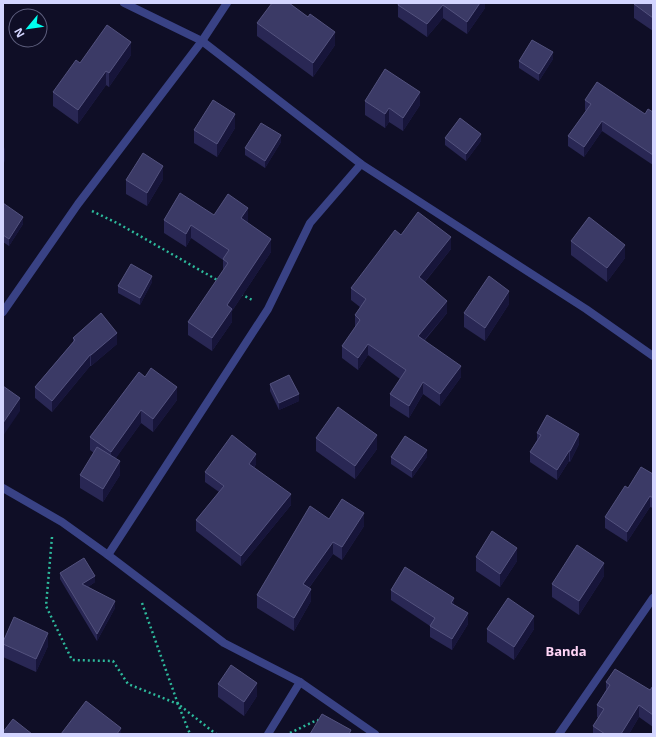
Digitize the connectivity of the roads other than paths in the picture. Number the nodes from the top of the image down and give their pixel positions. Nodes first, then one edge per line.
1 (124, 3) edge
2 (227, 3) edge
3 (202, 41) junction
4 (361, 164) junction
5 (3, 312) edge
6 (653, 356) edge
7 (3, 488) edge
8 (108, 555) junction
9 (653, 598) edge
10 (300, 682) junction
11 (268, 734) edge
12 (375, 734) edge
13 (559, 734) edge

1 - 3 street
2 - 3 street
3 - 4 street
3 - 5 street
4 - 6 street
4 - 8 street
7 - 8 street
8 - 10 street
9 - 13 street
10 - 11 street
10 - 12 street

